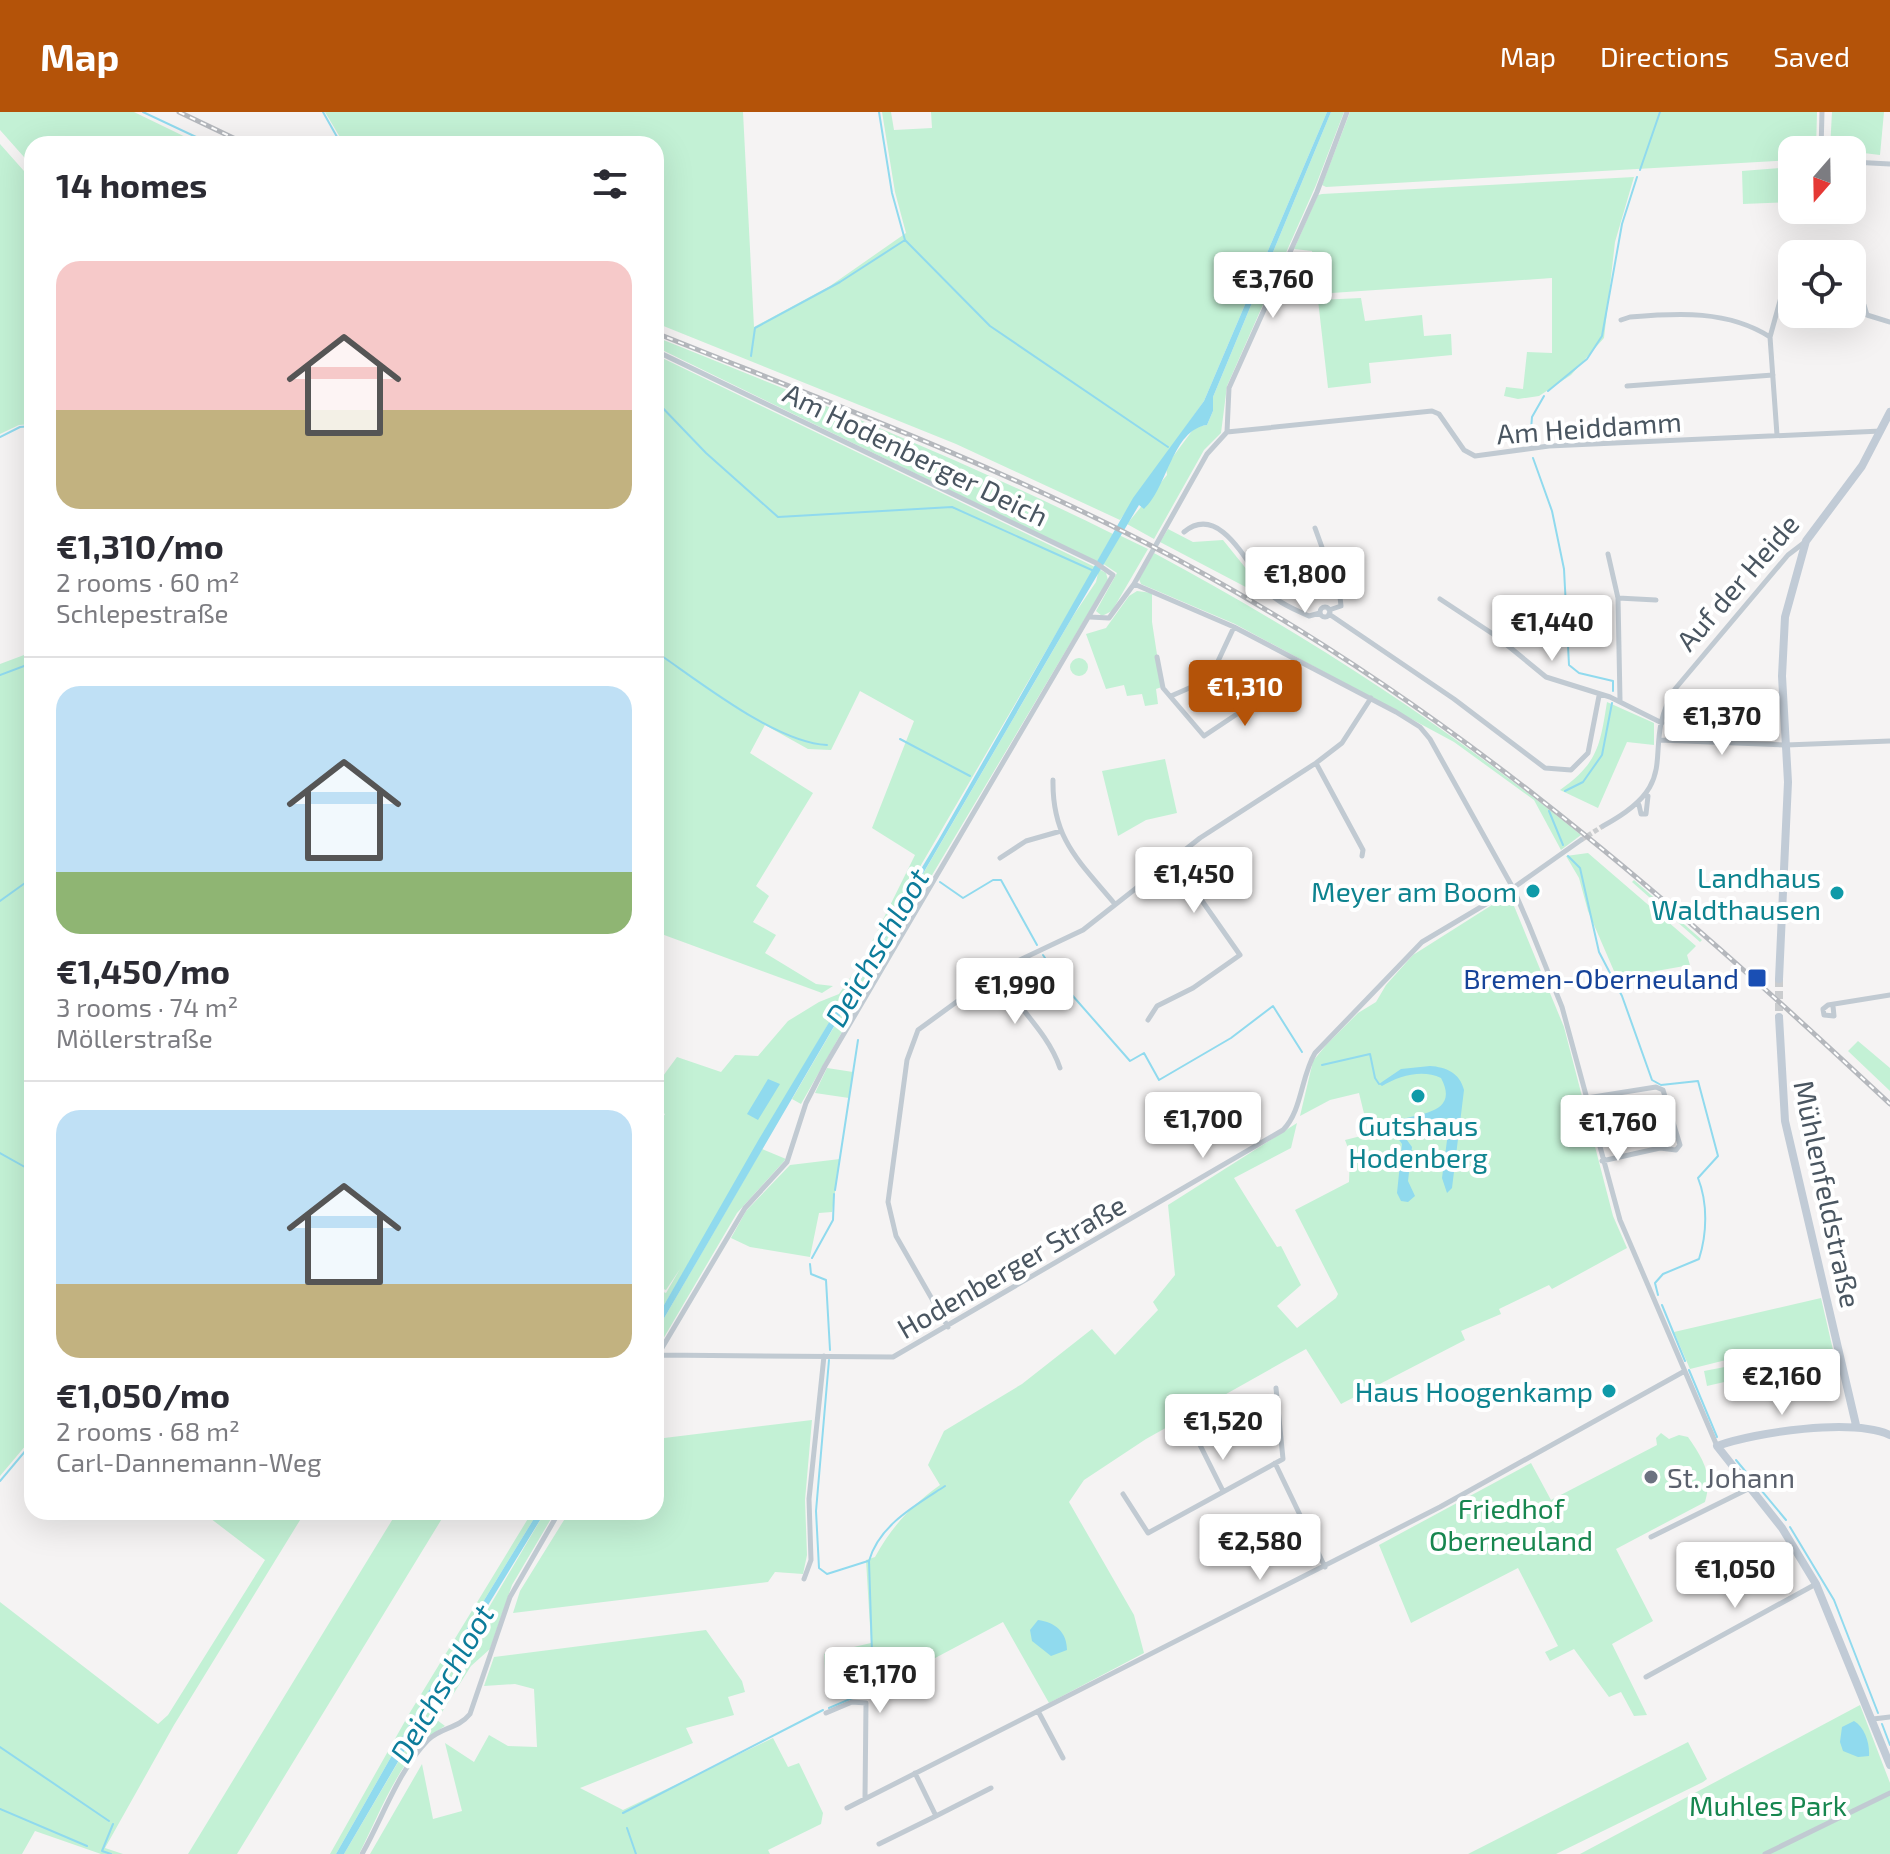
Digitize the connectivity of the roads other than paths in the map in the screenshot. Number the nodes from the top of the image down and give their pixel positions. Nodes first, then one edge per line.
1 (1347, 112) edge
2 (1822, 112) edge
3 (1821, 136) edge
4 (1866, 163) edge
5 (1890, 164) edge
6 (1778, 308) edge
7 (1866, 312) edge
8 (1621, 320) dead end
9 (1890, 322) edge
10 (1770, 337) junction
11 (664, 355) edge
12 (1773, 375) junction
13 (1627, 386) dead end
14 (1890, 412) edge
15 (1881, 431) junction
16 (1227, 432) junction
17 (1777, 435) junction
18 (1315, 528) dead end
19 (1184, 532) dead end
20 (1806, 541) junction
21 (1608, 554) dead end
22 (1134, 584) junction
23 (1618, 598) junction
24 (1440, 599) dead end
25 (1656, 600) dead end
26 (1517, 608) dead end
27 (1329, 612) junction
28 (1090, 617) junction
29 (1234, 627) junction
30 (1496, 636) junction
31 (1157, 657) dead end
32 (1212, 674) junction
33 (1171, 696) junction
34 (1599, 696) junction
35 (1371, 698) junction
36 (1620, 700) junction
37 (1662, 723) junction
38 (1660, 740) junction
39 (1890, 741) edge
40 (1786, 745) junction
41 (1316, 763) junction
42 (1053, 780) dead end
43 (1648, 793) junction
44 (1639, 804) junction
45 (1603, 826) tunnel mouth
46 (1061, 831) junction
47 (1581, 840) tunnel mouth
48 (1362, 856) dead end
49 (1000, 858) dead end
50 (1172, 858) junction
51 (1513, 888) junction
52 (1114, 903) junction
53 (996, 973) junction
54 (1779, 979) tunnel mouth
55 (1890, 995) edge
56 (1833, 1006) dead end
57 (1779, 1017) tunnel mouth
58 (1148, 1020) dead end
59 (1060, 1068) dead end
60 (1587, 1098) junction
61 (1602, 1161) junction
62 (948, 1327) junction
63 (664, 1344) edge
64 (664, 1356) edge
65 (824, 1356) junction
66 (1683, 1372) junction
67 (1276, 1388) dead end
68 (1856, 1425) junction
69 (1890, 1435) edge
70 (1200, 1445) dead end
71 (1717, 1446) junction
72 (1275, 1463) junction
73 (1750, 1488) junction
74 (1223, 1491) junction
75 (1123, 1494) dead end
76 (554, 1520) edge
77 (1651, 1537) dead end
78 (1325, 1567) junction
79 (804, 1579) dead end
80 (1816, 1584) junction
81 (1646, 1677) dead end
82 (1038, 1711) junction
83 (826, 1713) dead end
84 (1890, 1717) edge
85 (1873, 1719) junction
86 (1063, 1758) dead end
87 (1890, 1765) edge
88 (915, 1773) junction
89 (991, 1788) dead end
90 (1890, 1793) edge
91 (865, 1798) junction
92 (847, 1808) dead end
93 (936, 1816) junction
94 (879, 1844) dead end
95 (362, 1854) edge
96 (1765, 1854) edge

1 - 16 street
2 - 3 street
4 - 5 street
6 - 10 street
7 - 9 street
8 - 10 street
10 - 12 street
11 - 28 street, Am Hodenberger Deich
12 - 13 street
12 - 17 street
14 - 15 street, Auf der Heide
15 - 17 street, Am Heiddamm
15 - 20 street, Auf der Heide
16 - 17 street, Am Heiddamm
16 - 22 street
18 - 27 street
19 - 27 street
20 - 37 street, Auf der Heide
20 - 40 street
21 - 23 street
22 - 28 street
22 - 29 street
23 - 25 street
23 - 36 street
24 - 30 street
26 - 30 street
27 - 34 street
28 - 63 street, Am Hodenberger Deich
29 - 32 street
29 - 35 street
30 - 34 street
31 - 33 street
32 - 33 street
32 - 33 street
34 - 36 street
35 - 41 street
35 - 51 street
36 - 37 street
37 - 38 street, Auf der Heide
38 - 40 street
38 - 43 street, Auf der Heide
39 - 40 street
40 - 54 street
41 - 48 street
41 - 50 street
42 - 46 street
43 - 44 street, Auf der Heide
43 - 44 street, Auf der Heide
44 - 45 street, Auf der Heide
46 - 49 street
46 - 52 street
47 - 51 street, Hodenberger Straße
50 - 52 street
50 - 58 street
51 - 60 street
51 - 62 street, Hodenberger Straße
52 - 53 street
53 - 59 street
53 - 62 street
55 - 56 street
57 - 68 street, Mühlenfeldstraße
60 - 61 street
60 - 61 street
61 - 66 street
62 - 65 street, Hodenberger Straße
64 - 65 street, Hodenberger Straße
65 - 79 street
66 - 71 street
66 - 78 street
67 - 72 street
68 - 69 street
68 - 71 street
70 - 74 street
71 - 73 street
72 - 74 street
72 - 78 street
73 - 77 street
73 - 80 street
74 - 75 street
76 - 95 street
78 - 82 street
80 - 81 street
80 - 85 street
82 - 86 street
82 - 88 street
83 - 91 street
84 - 85 street
85 - 87 street
88 - 91 street
88 - 93 street
89 - 93 street
90 - 96 street
91 - 92 street
93 - 94 street

